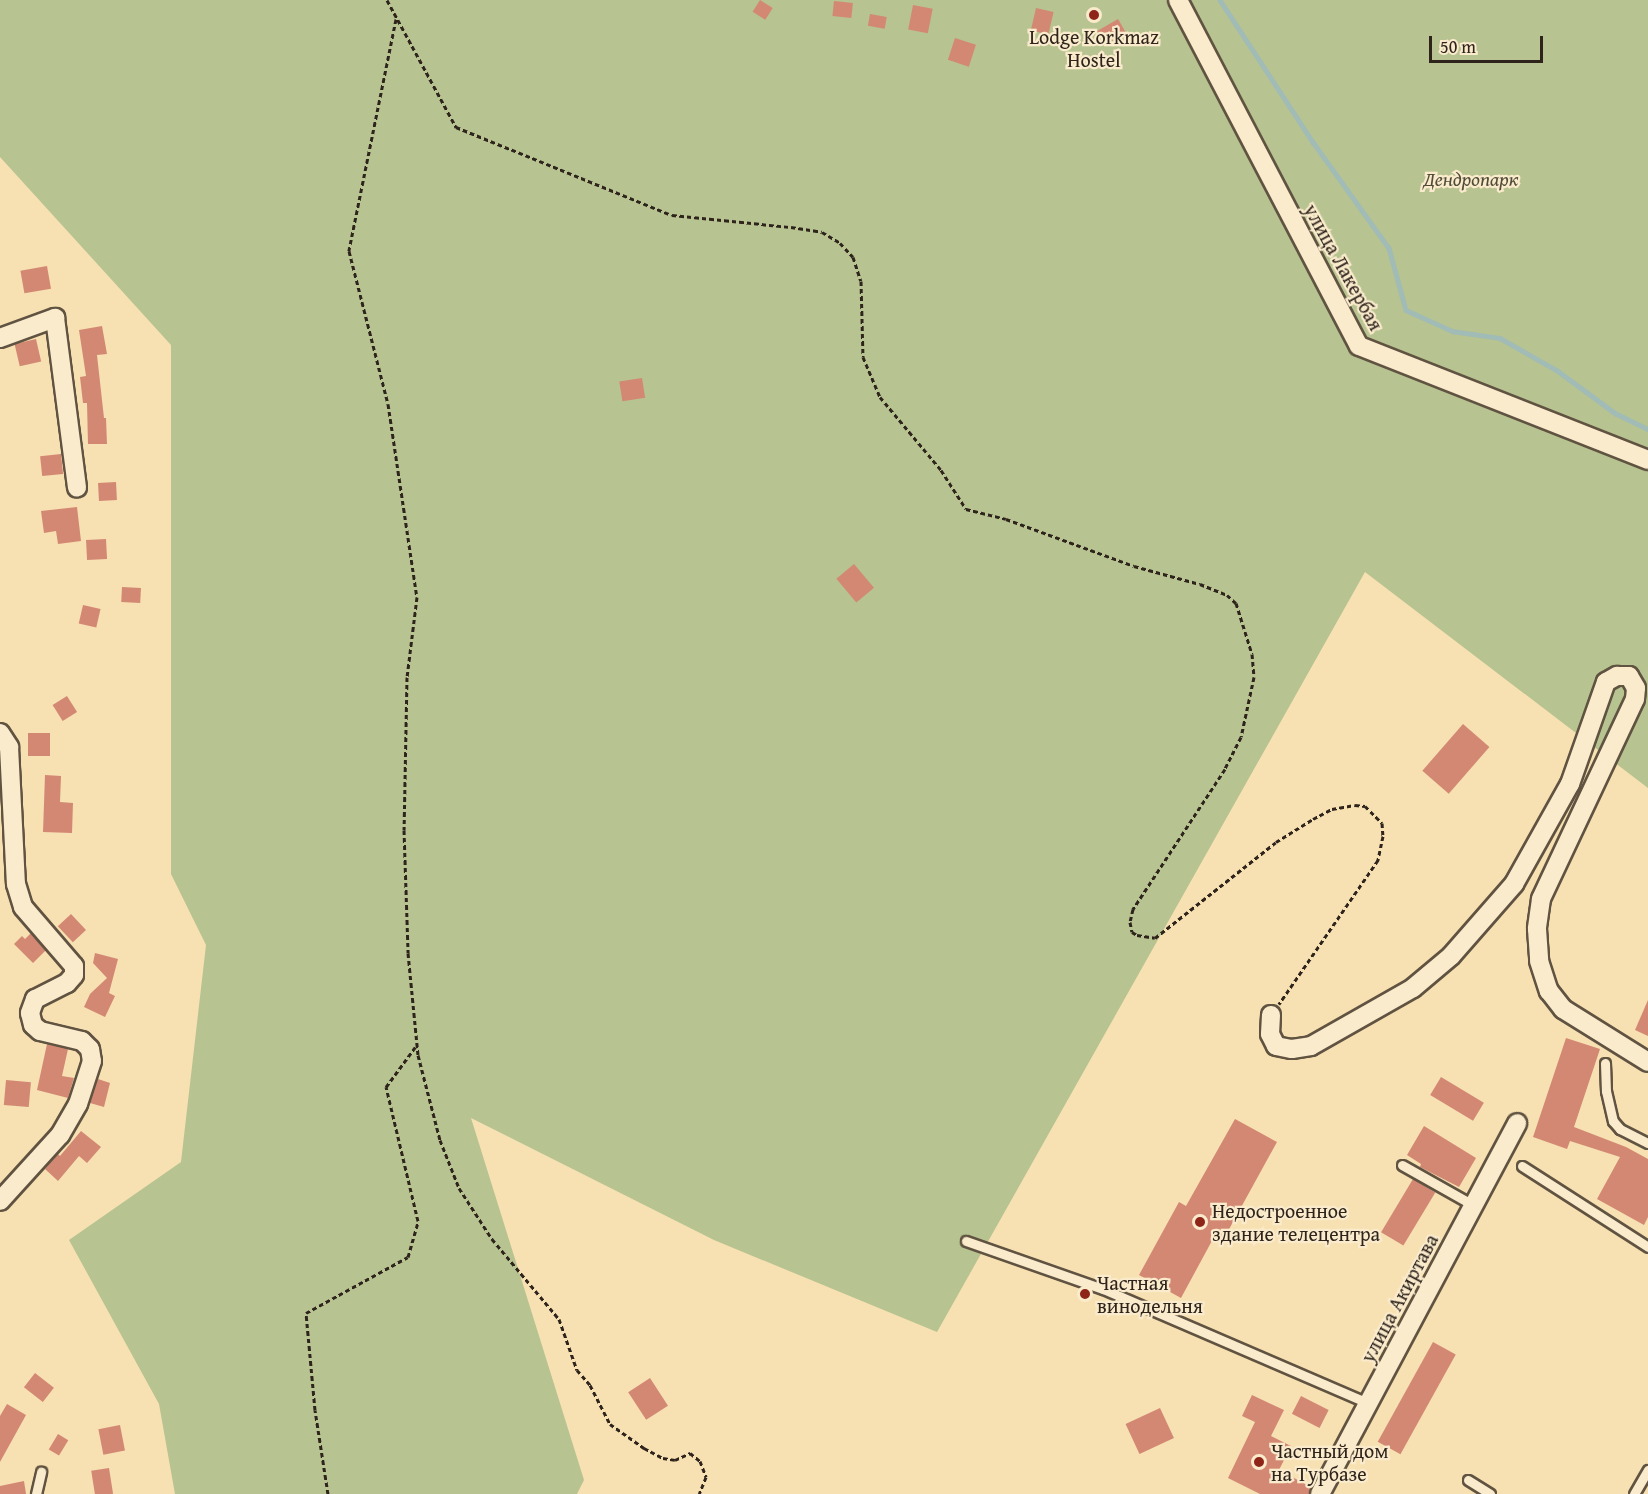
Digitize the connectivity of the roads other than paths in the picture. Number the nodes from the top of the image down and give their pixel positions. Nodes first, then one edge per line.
1 (1178, 0) edge
2 (0, 338) edge
3 (1648, 460) edge
4 (77, 488) dead end
5 (0, 733) edge
6 (1271, 1015) road end
7 (1648, 1062) edge
8 (1605, 1063) dead end
9 (1517, 1123) dead end
10 (1648, 1143) edge
11 (1402, 1165) dead end
12 (1522, 1166) dead end
13 (0, 1201) edge
14 (1473, 1205) junction
15 (966, 1241) dead end
16 (1648, 1248) edge
17 (1368, 1403) junction
18 (1648, 1470) edge
19 (41, 1472) dead end
20 (1468, 1480) dead end
21 (36, 1494) edge
22 (1320, 1494) edge
23 (1490, 1494) edge
24 (1634, 1494) edge

1 - 3 street, улица Лакербая
2 - 4 street
5 - 13 street
6 - 7 street
8 - 10 lane
9 - 14 street, улица Акиртава
11 - 14 lane
12 - 16 lane
14 - 17 street, улица Акиртава
15 - 17 lane
17 - 22 street, улица Акиртава
18 - 24 lane
19 - 21 lane
20 - 23 lane

